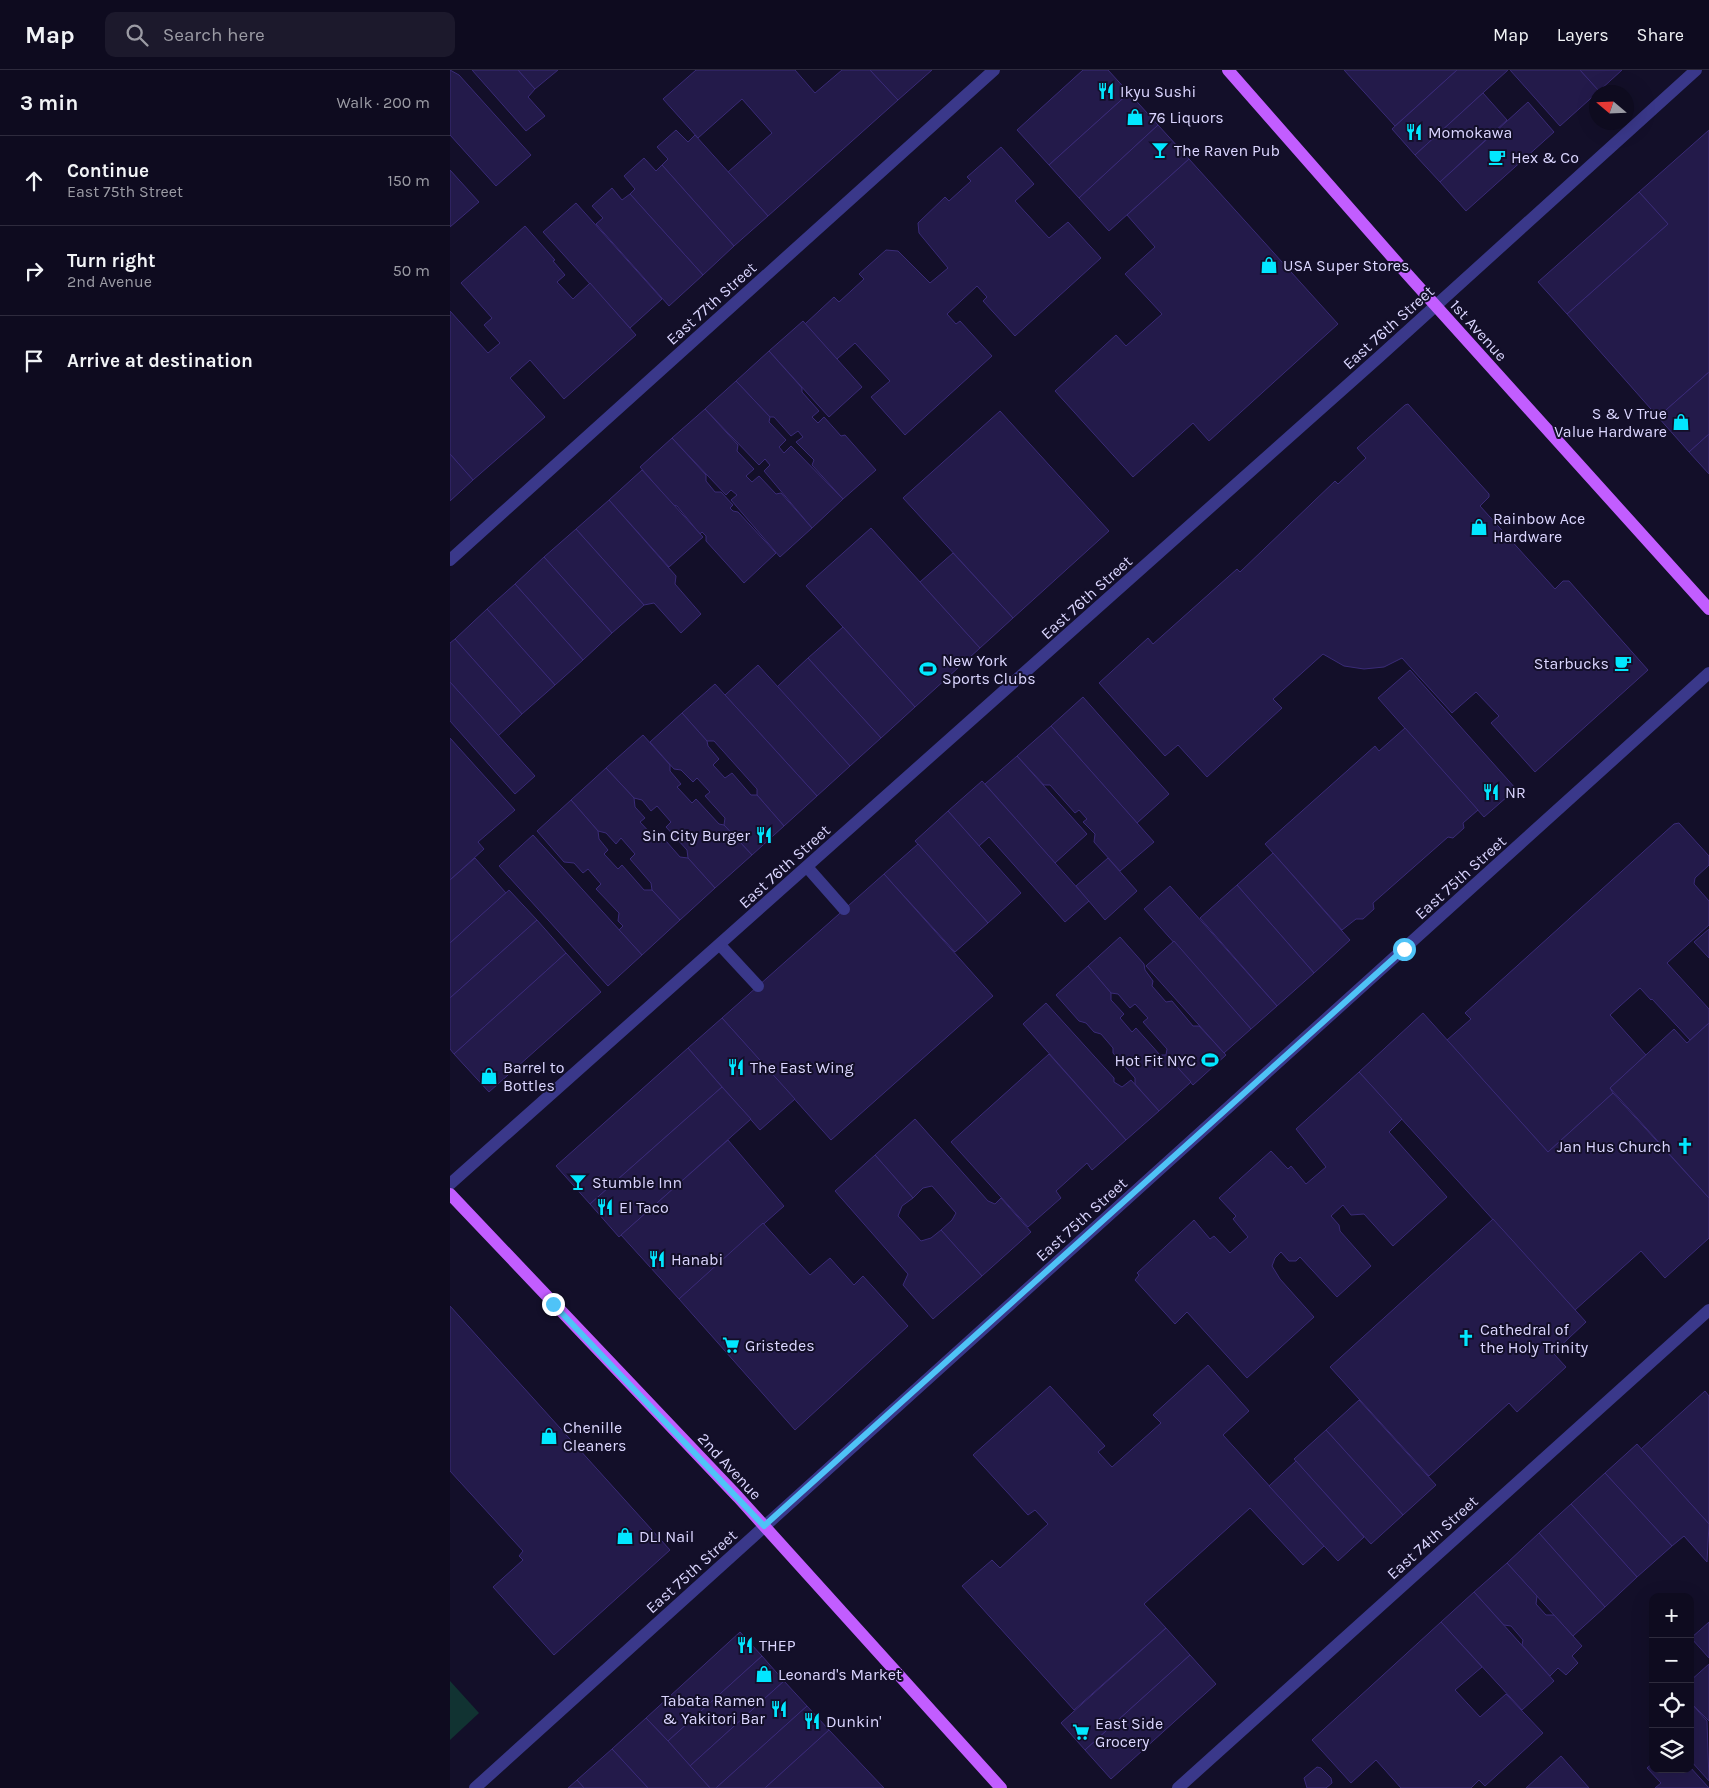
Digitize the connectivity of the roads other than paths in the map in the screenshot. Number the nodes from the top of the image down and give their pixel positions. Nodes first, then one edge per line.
1 (994, 70) edge
2 (1228, 70) edge
3 (1696, 70) edge
4 (1436, 305) junction
5 (450, 560) edge
6 (1709, 609) edge
7 (1709, 674) edge
8 (808, 867) junction
9 (844, 909) dead end
10 (720, 945) junction
11 (758, 986) dead end
12 (450, 1184) edge
13 (450, 1194) edge
14 (1709, 1310) edge
15 (764, 1526) junction
16 (475, 1788) edge
17 (1001, 1788) edge
18 (1178, 1788) edge

1 - 5 street, East 77th Street
2 - 4 main road, 1st Avenue
3 - 4 street, East 76th Street
4 - 6 main road, 1st Avenue
4 - 8 street, East 76th Street
7 - 15 street, East 75th Street
8 - 9 street
8 - 10 street, East 76th Street
10 - 11 street
10 - 12 street, East 76th Street
13 - 15 main road, 2nd Avenue
14 - 18 street, East 74th Street
15 - 16 street, East 75th Street
15 - 17 main road, 2nd Avenue

